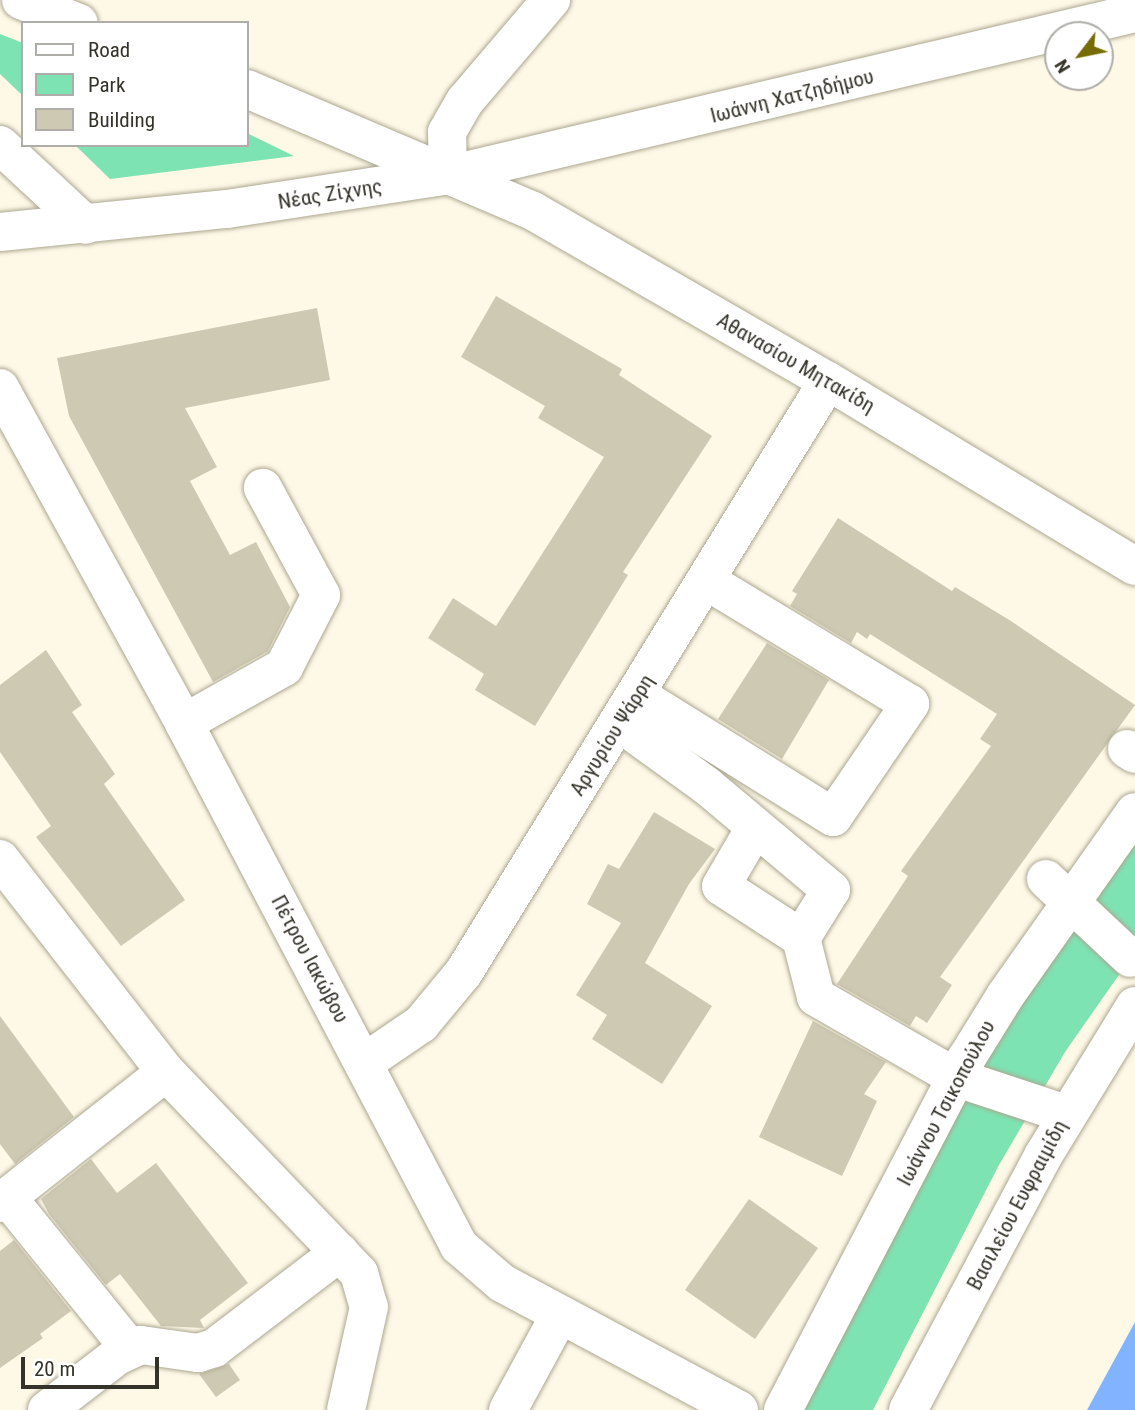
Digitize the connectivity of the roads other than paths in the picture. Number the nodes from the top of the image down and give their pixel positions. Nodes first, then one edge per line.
1 (21, 0) edge
2 (551, 0) edge
3 (1135, 13) edge
4 (74, 21) edge
5 (248, 89) edge
6 (0, 145) edge
7 (448, 175) junction
8 (86, 225) junction
9 (0, 232) edge
10 (828, 381) junction
11 (0, 388) edge
12 (263, 488) dead end
13 (1135, 566) edge
14 (707, 580) junction
15 (628, 709) junction
16 (184, 723) junction
17 (1135, 812) edge
18 (755, 828) junction
19 (0, 859) edge
20 (1058, 891) junction
21 (801, 938) junction
22 (1130, 958) dead end
23 (1135, 1006) edge
24 (365, 1062) junction
25 (166, 1072) junction
26 (957, 1077) junction
27 (1066, 1114) junction
28 (4, 1200) edge
29 (340, 1252) junction
30 (559, 1316) junction
31 (130, 1349) junction
32 (47, 1410) edge
33 (346, 1410) edge
34 (508, 1410) edge
35 (739, 1410) edge
36 (783, 1410) edge
37 (908, 1410) edge

1 - 4 street
2 - 7 street
3 - 7 street, Ιωάννη Χατζηδήμου
5 - 7 street, Αθανασίου Μητακίδη
6 - 8 street
7 - 8 street, Νέας Ζίχνης
7 - 10 street, Αθανασίου Μητακίδη
8 - 9 street, Νέας Ζίχνης
10 - 13 street, Αθανασίου Μητακίδη
10 - 14 street, Αργυρίου Ψάρρη
11 - 16 street, Πέτρου Ιακώβου
12 - 16 street
14 - 15 street, Αργυρίου Ψάρρη
14 - 15 street
15 - 18 street
15 - 24 street, Αργυρίου Ψάρρη
16 - 24 street, Πέτρου Ιακώβου
17 - 20 street, Ιωάννου Τσικοπούλου
18 - 21 street
18 - 21 street
19 - 25 street
20 - 22 street
20 - 26 street, Ιωάννου Τσικοπούλου
21 - 26 street
23 - 27 street, Βασιλείου Ευφραιμίδη
24 - 30 street, Πέτρου Ιακώβου
25 - 28 street
25 - 29 street
26 - 27 street
26 - 36 street, Ιωάννου Τσικοπούλου
27 - 37 street, Βασιλείου Ευφραιμίδη
28 - 31 street
29 - 31 street
29 - 33 street
30 - 34 street
30 - 35 street, Πέτρου Ιακώβου
31 - 32 street

